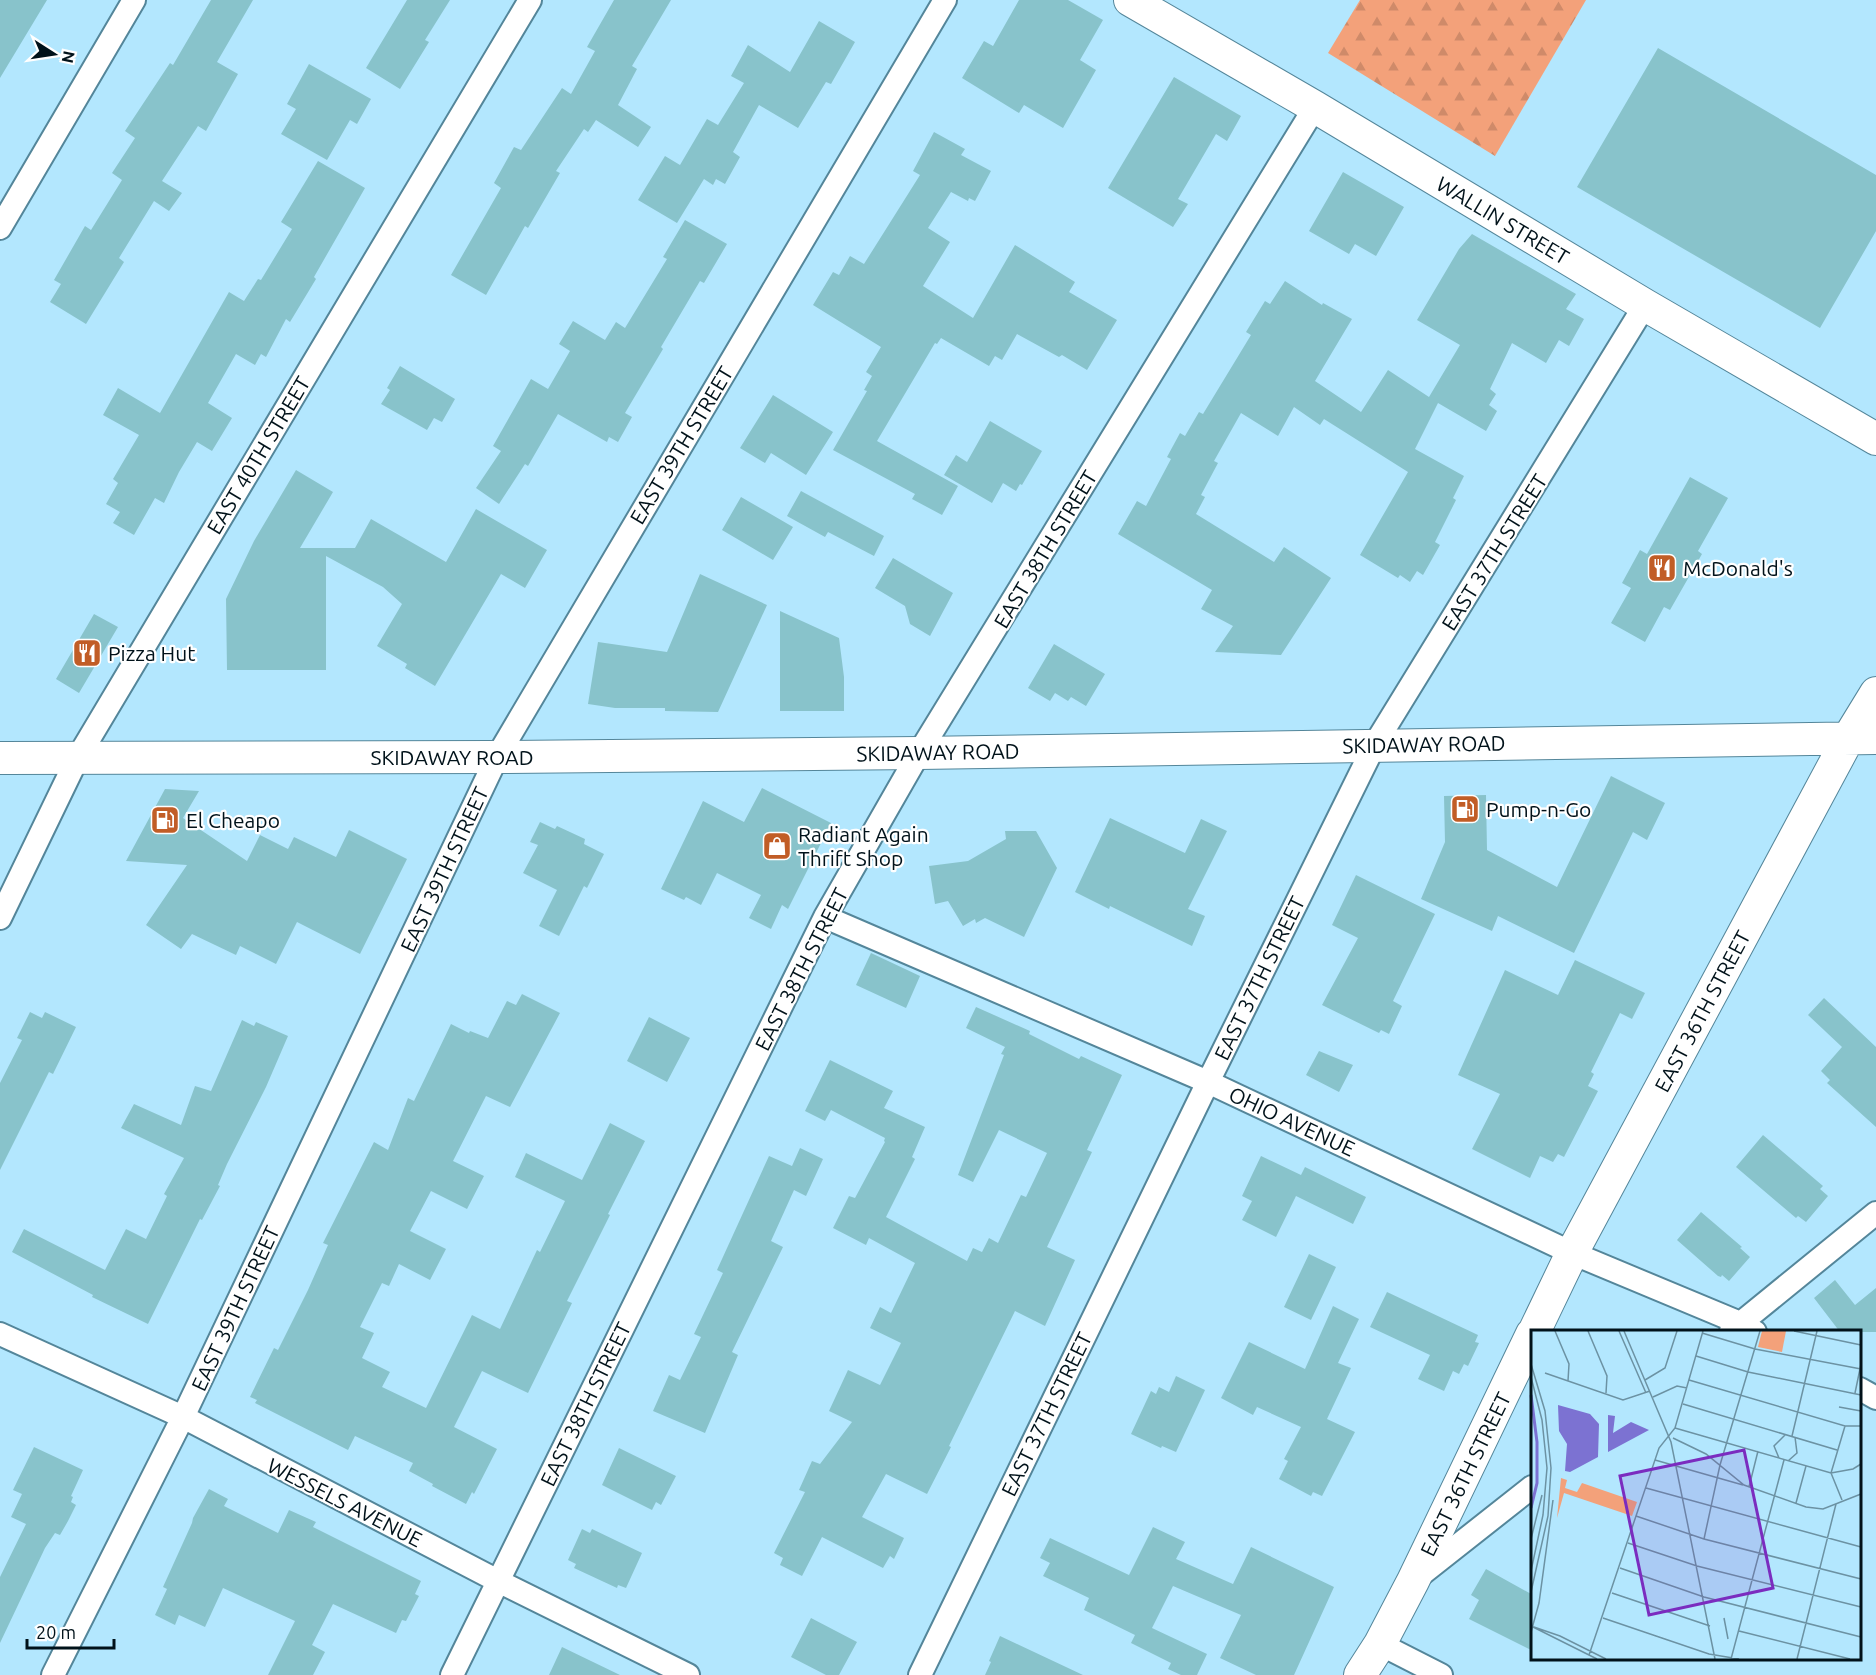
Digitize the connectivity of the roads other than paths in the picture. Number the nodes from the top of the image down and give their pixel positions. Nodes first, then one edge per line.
1 (134, 0) edge
2 (530, 0) edge
3 (945, 0) edge
4 (1130, 0) edge
5 (1315, 107) junction
6 (0, 228) edge
7 (1645, 305) junction
8 (1876, 439) edge
9 (1876, 693) edge
10 (1863, 738) edge
11 (1375, 744) junction
12 (919, 753) junction
13 (497, 757) junction
14 (0, 758) edge
15 (77, 759) junction
16 (825, 917) junction
17 (0, 918) edge
18 (1208, 1082) junction
19 (1876, 1213) edge
20 (1572, 1253) junction
21 (1742, 1329) edge
22 (1534, 1330) edge
23 (0, 1334) edge
24 (1531, 1337) edge
25 (1861, 1390) edge
26 (1876, 1398) edge
27 (183, 1417) junction
28 (1531, 1489) edge
29 (498, 1581) junction
30 (1413, 1581) junction
31 (1380, 1644) junction
32 (53, 1675) edge
33 (452, 1675) edge
34 (688, 1675) edge
35 (920, 1675) edge
36 (1360, 1675) edge
37 (1441, 1675) edge

1 - 6 street
2 - 15 street, EAST 40TH STREET
3 - 13 street, EAST 39TH STREET
4 - 5 main road, WALLIN STREET
5 - 7 main road, WALLIN STREET
5 - 12 street, EAST 38TH STREET
7 - 8 main road, WALLIN STREET
7 - 11 street, EAST 37TH STREET
9 - 10 main road, EAST 36TH STREET
10 - 11 main road, SKIDAWAY ROAD
10 - 20 main road, EAST 36TH STREET
11 - 12 main road, SKIDAWAY ROAD
11 - 18 street, EAST 37TH STREET
12 - 13 main road, SKIDAWAY ROAD
12 - 16 street, EAST 38TH STREET
13 - 15 main road, SKIDAWAY ROAD
13 - 27 street, EAST 39TH STREET
14 - 15 main road, SKIDAWAY ROAD
15 - 17 street, EAST 40TH STREET
16 - 18 street, OHIO AVENUE
16 - 29 street, EAST 38TH STREET
18 - 20 street, OHIO AVENUE
18 - 35 street, EAST 37TH STREET
19 - 21 street
20 - 21 street, OHIO AVENUE
20 - 22 main road, EAST 36TH STREET
23 - 27 street, WESSELS AVENUE
24 - 30 main road, EAST 36TH STREET
25 - 26 street
27 - 29 street, WESSELS AVENUE
27 - 32 street, EAST 39TH STREET
28 - 30 street
29 - 33 street, EAST 38TH STREET
29 - 34 street, WESSELS AVENUE
30 - 31 main road, EAST 36TH STREET
31 - 36 main road, EAST 36TH STREET
31 - 37 street

